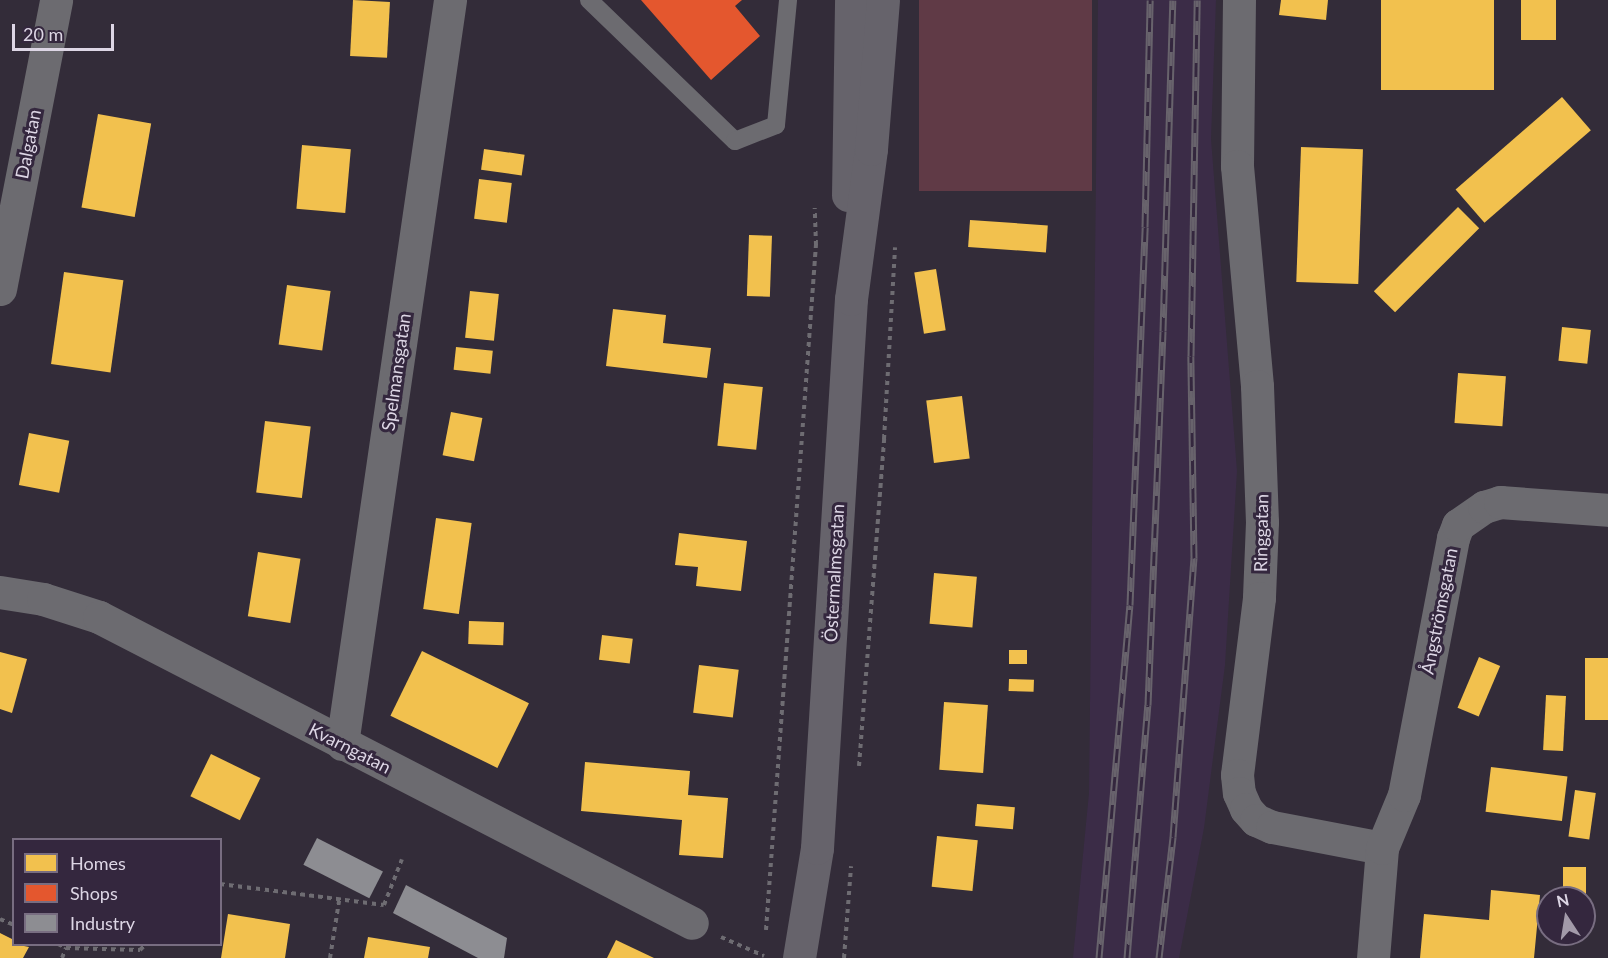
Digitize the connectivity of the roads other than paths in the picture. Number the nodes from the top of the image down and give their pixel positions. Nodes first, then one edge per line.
1 (56, 0) edge
2 (450, 0) edge
3 (589, 0) edge
4 (788, 0) edge
5 (851, 0) edge
6 (883, 0) edge
7 (1239, 0) edge
8 (0, 289) edge
9 (851, 298) junction
10 (1608, 510) edge
11 (0, 592) edge
12 (342, 744) junction
13 (817, 848) junction
14 (1382, 848) junction
15 (692, 923) road end
16 (800, 958) edge
17 (823, 958) edge
18 (1373, 958) edge

1 - 8 street, Dalgatan
2 - 12 street, Spelmansgatan
3 - 4 lane
5 - 9 main road, Östermalmsgatan
6 - 9 main road, Östermalmsgatan
7 - 14 street, Ringgatan
9 - 13 main road, Östermalmsgatan
10 - 14 street, Ångströmsgatan
11 - 12 street, Kvarngatan
12 - 15 street, Kvarngatan
13 - 16 main road, Östermalmsgatan
13 - 17 main road, Östermalmsgatan
14 - 18 street

